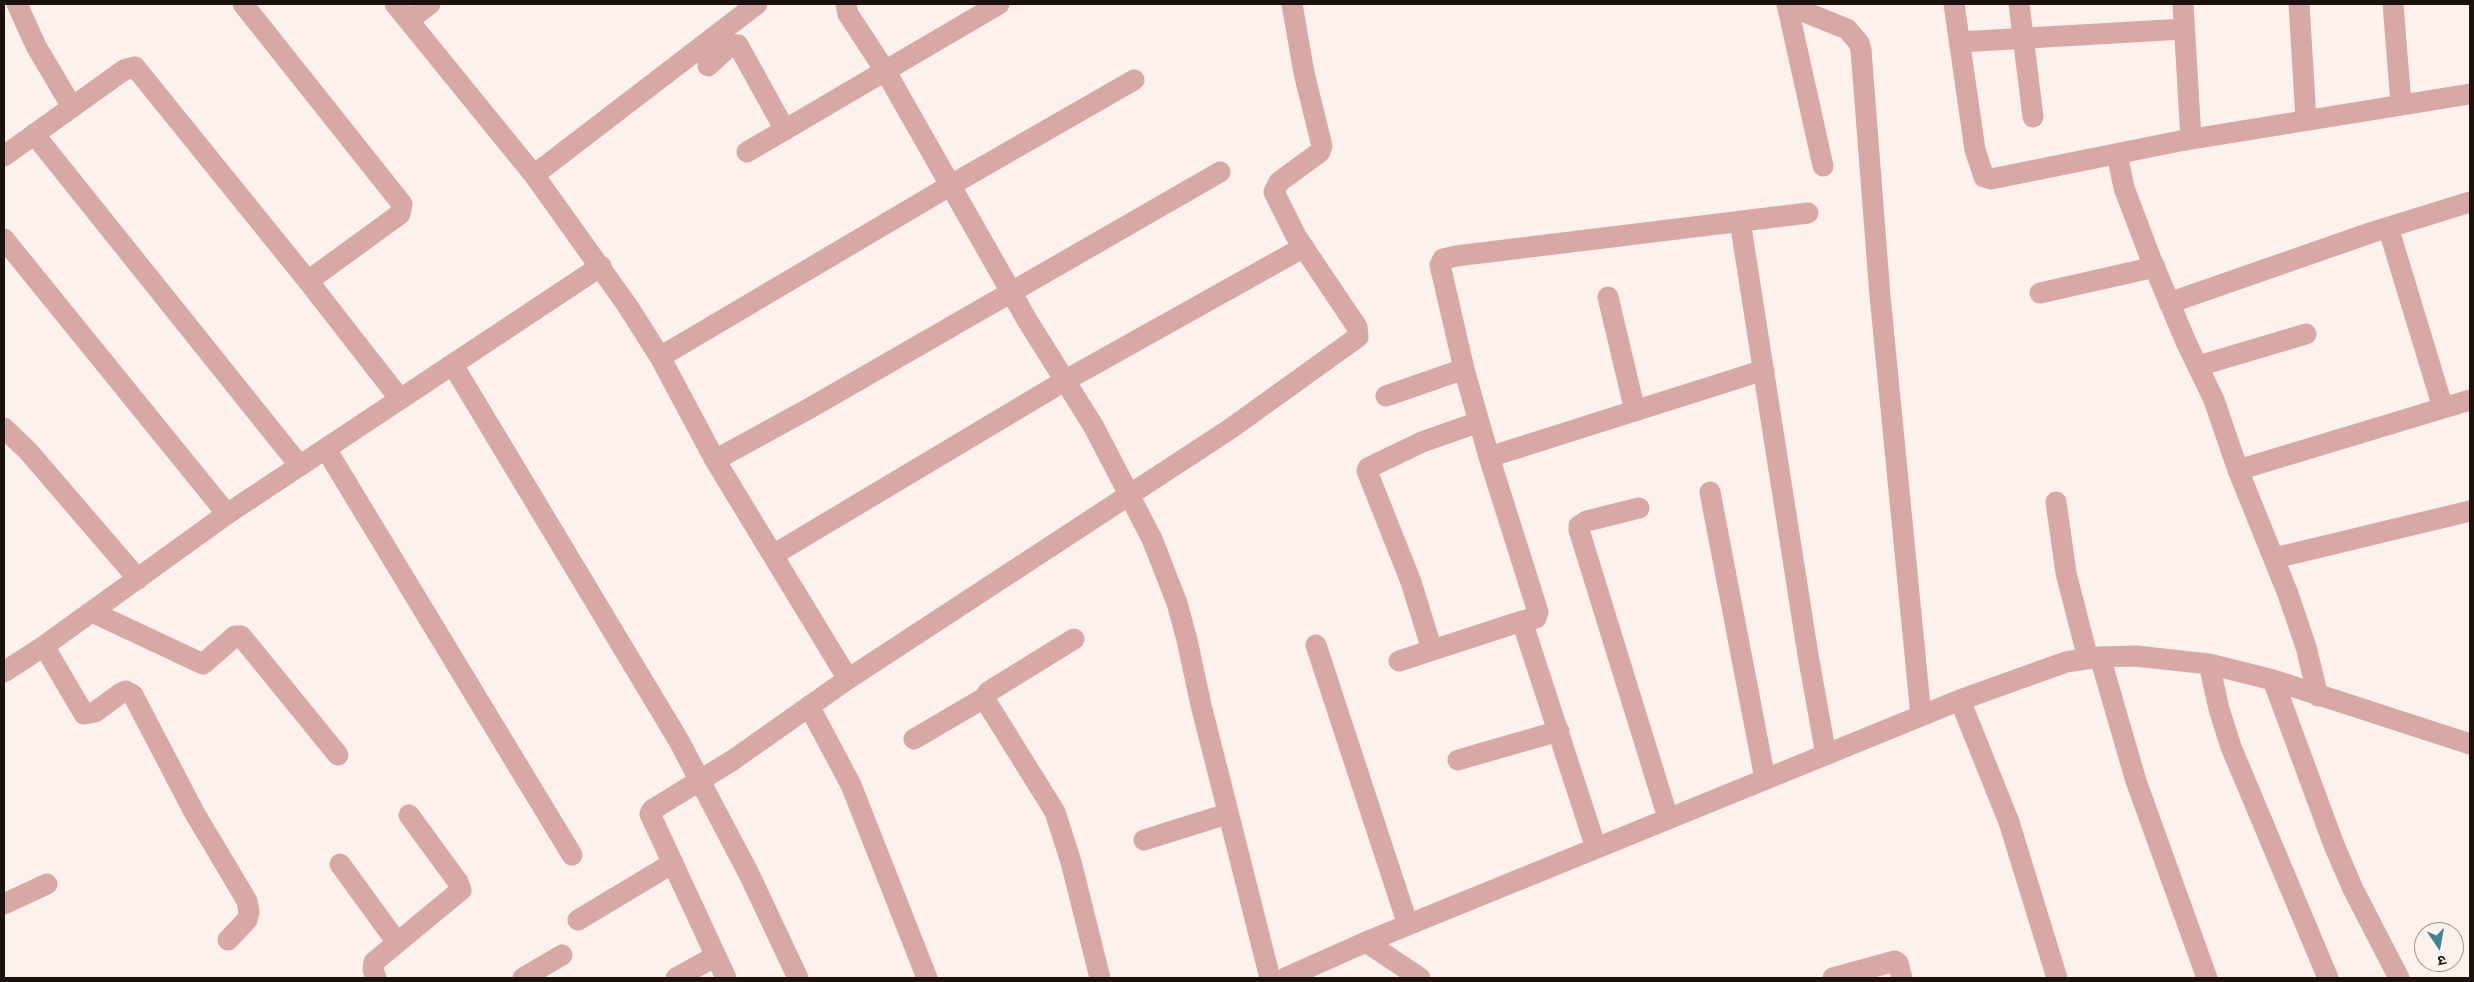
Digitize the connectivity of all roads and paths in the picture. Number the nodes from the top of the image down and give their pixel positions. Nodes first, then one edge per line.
1 (243, 4) edge
2 (395, 4) edge
3 (430, 4) edge
4 (757, 4) edge
5 (846, 4) edge
6 (998, 4) edge
7 (1292, 4) edge
8 (1787, 4) edge
9 (1954, 4) edge
10 (2019, 4) edge
11 (2182, 4) edge
12 (2299, 4) edge
13 (2393, 4) edge
14 (14, 14) edge
15 (409, 20) junction
16 (2184, 29) junction
17 (2023, 38) junction
18 (1959, 42) junction
19 (708, 66) dead end
20 (886, 72) junction
21 (1134, 80) dead end
22 (2470, 95) edge
23 (2401, 104) junction
24 (72, 107) junction
25 (2033, 117) dead end
26 (2306, 120) junction
27 (785, 130) junction
28 (34, 134) junction
29 (2191, 139) junction
30 (747, 152) dead end
31 (2117, 154) junction
32 (4, 156) edge
33 (1823, 166) dead end
34 (1220, 172) dead end
35 (534, 175) junction
36 (951, 185) junction
37 (2470, 202) edge
38 (1808, 213) dead end
39 (1740, 221) junction
40 (2388, 228) junction
41 (4, 239) edge
42 (1304, 247) junction
43 (601, 266) junction
44 (2155, 268) junction
45 (308, 281) junction
46 (1012, 291) junction
47 (2040, 293) dead end
48 (1608, 297) dead end
49 (2169, 303) junction
50 (2306, 334) dead end
51 (660, 358) junction
52 (453, 365) junction
53 (2198, 366) junction
54 (1464, 369) junction
55 (1764, 370) junction
56 (1066, 380) junction
57 (1386, 396) dead end
58 (400, 399) junction
59 (2470, 400) edge
60 (2443, 408) junction
61 (1634, 411) junction
62 (1479, 422) junction
63 (4, 428) edge
64 (326, 449) junction
65 (1488, 457) junction
66 (716, 460) junction
67 (300, 466) junction
68 (2238, 470) junction
69 (1710, 492) dead end
70 (1130, 493) junction
71 (2056, 502) dead end
72 (1639, 508) dead end
73 (2470, 511) edge
74 (227, 514) junction
75 (774, 554) junction
76 (2275, 558) junction
77 (138, 579) junction
78 (92, 612) junction
79 (1522, 621) junction
80 (1074, 639) dead end
81 (1316, 645) dead end
82 (44, 646) junction
83 (1432, 650) junction
84 (2089, 651) junction
85 (1399, 661) dead end
86 (2209, 664) junction
87 (4, 672) edge
88 (848, 679) junction
89 (2273, 680) junction
90 (2316, 686) junction
91 (984, 698) junction
92 (1960, 700) junction
93 (809, 706) junction
94 (1920, 707) junction
95 (1559, 731) junction
96 (914, 739) dead end
97 (2470, 744) edge
98 (1824, 746) junction
99 (338, 755) dead end
100 (1458, 760) dead end
101 (1763, 772) junction
102 (701, 780) junction
103 (1665, 809) junction
104 (1228, 814) junction
105 (409, 815) dead end
106 (1144, 840) dead end
107 (1593, 840) junction
108 (572, 855) dead end
109 (340, 864) dead end
110 (673, 864) junction
111 (48, 884) dead end
112 (4, 904) edge
113 (1404, 915) junction
114 (578, 920) dead end
115 (228, 940) dead end
116 (396, 942) junction
117 (1366, 942) junction
118 (562, 955) dead end
119 (716, 956) junction
120 (1272, 973) edge
121 (376, 978) edge
122 (523, 978) edge
123 (676, 978) edge
124 (726, 978) edge
125 (798, 978) edge
126 (927, 978) edge
127 (1100, 978) edge
128 (1420, 978) edge
129 (1833, 978) edge
130 (1902, 978) edge
131 (2057, 978) edge
132 (2207, 978) edge
133 (2328, 978) edge
134 (2399, 978) edge

1 - 45 street
2 - 15 street
3 - 15 street
4 - 35 street
5 - 20 street
6 - 20 street
7 - 42 street
8 - 33 street
8 - 94 street
9 - 18 street
10 - 17 street
11 - 16 street
12 - 26 street
13 - 23 street
14 - 24 street
15 - 35 street
16 - 17 street
16 - 29 street
17 - 18 street
17 - 25 street
18 - 31 street
19 - 27 street
20 - 27 street
20 - 36 street
21 - 36 street
22 - 23 street
23 - 26 street
24 - 28 street
24 - 45 street
26 - 29 street
27 - 30 street
28 - 32 street
28 - 67 street
29 - 31 street
31 - 44 street
34 - 46 street
35 - 43 street
36 - 46 street
36 - 51 street
37 - 40 street
38 - 39 street
39 - 54 street
39 - 55 street
40 - 49 street
40 - 60 street
41 - 74 street
42 - 56 street
42 - 70 street
43 - 51 street
43 - 52 street
44 - 47 street
44 - 49 street
45 - 58 street
46 - 56 street
46 - 66 street
48 - 61 street
49 - 53 street
50 - 53 street
51 - 66 street
52 - 58 street
52 - 102 street
53 - 68 street
54 - 57 street
54 - 62 street
55 - 61 street
55 - 98 street
56 - 70 street
56 - 75 street
58 - 64 street
59 - 60 street
60 - 68 street
61 - 65 street
62 - 65 street
62 - 83 street
63 - 77 street
64 - 67 street
64 - 108 street
65 - 79 street
66 - 75 street
67 - 74 street
68 - 76 street
69 - 101 street
70 - 88 street
70 - 104 street
71 - 84 street
72 - 103 street
73 - 76 street
74 - 77 street
75 - 88 street
76 - 90 street
77 - 78 street
78 - 82 street
78 - 99 street
79 - 83 street
79 - 95 street
80 - 91 street
81 - 113 street
82 - 87 street
82 - 115 street
83 - 85 street
84 - 86 street
84 - 92 street
84 - 132 street
86 - 89 street
86 - 133 street
88 - 93 street
89 - 90 street
89 - 134 street
90 - 97 street
91 - 96 street
91 - 127 street
92 - 94 street
92 - 131 street
93 - 102 street
93 - 126 street
94 - 98 street
95 - 100 street
95 - 107 street
98 - 101 street
101 - 103 street
102 - 110 street
102 - 125 street
103 - 107 street
104 - 106 street
104 - 120 street
105 - 116 street
107 - 113 street
109 - 116 street
110 - 114 street
110 - 119 street
111 - 112 street
113 - 117 street
116 - 121 street
117 - 120 street
117 - 128 street
118 - 122 street
119 - 123 street
119 - 124 street
129 - 130 street

